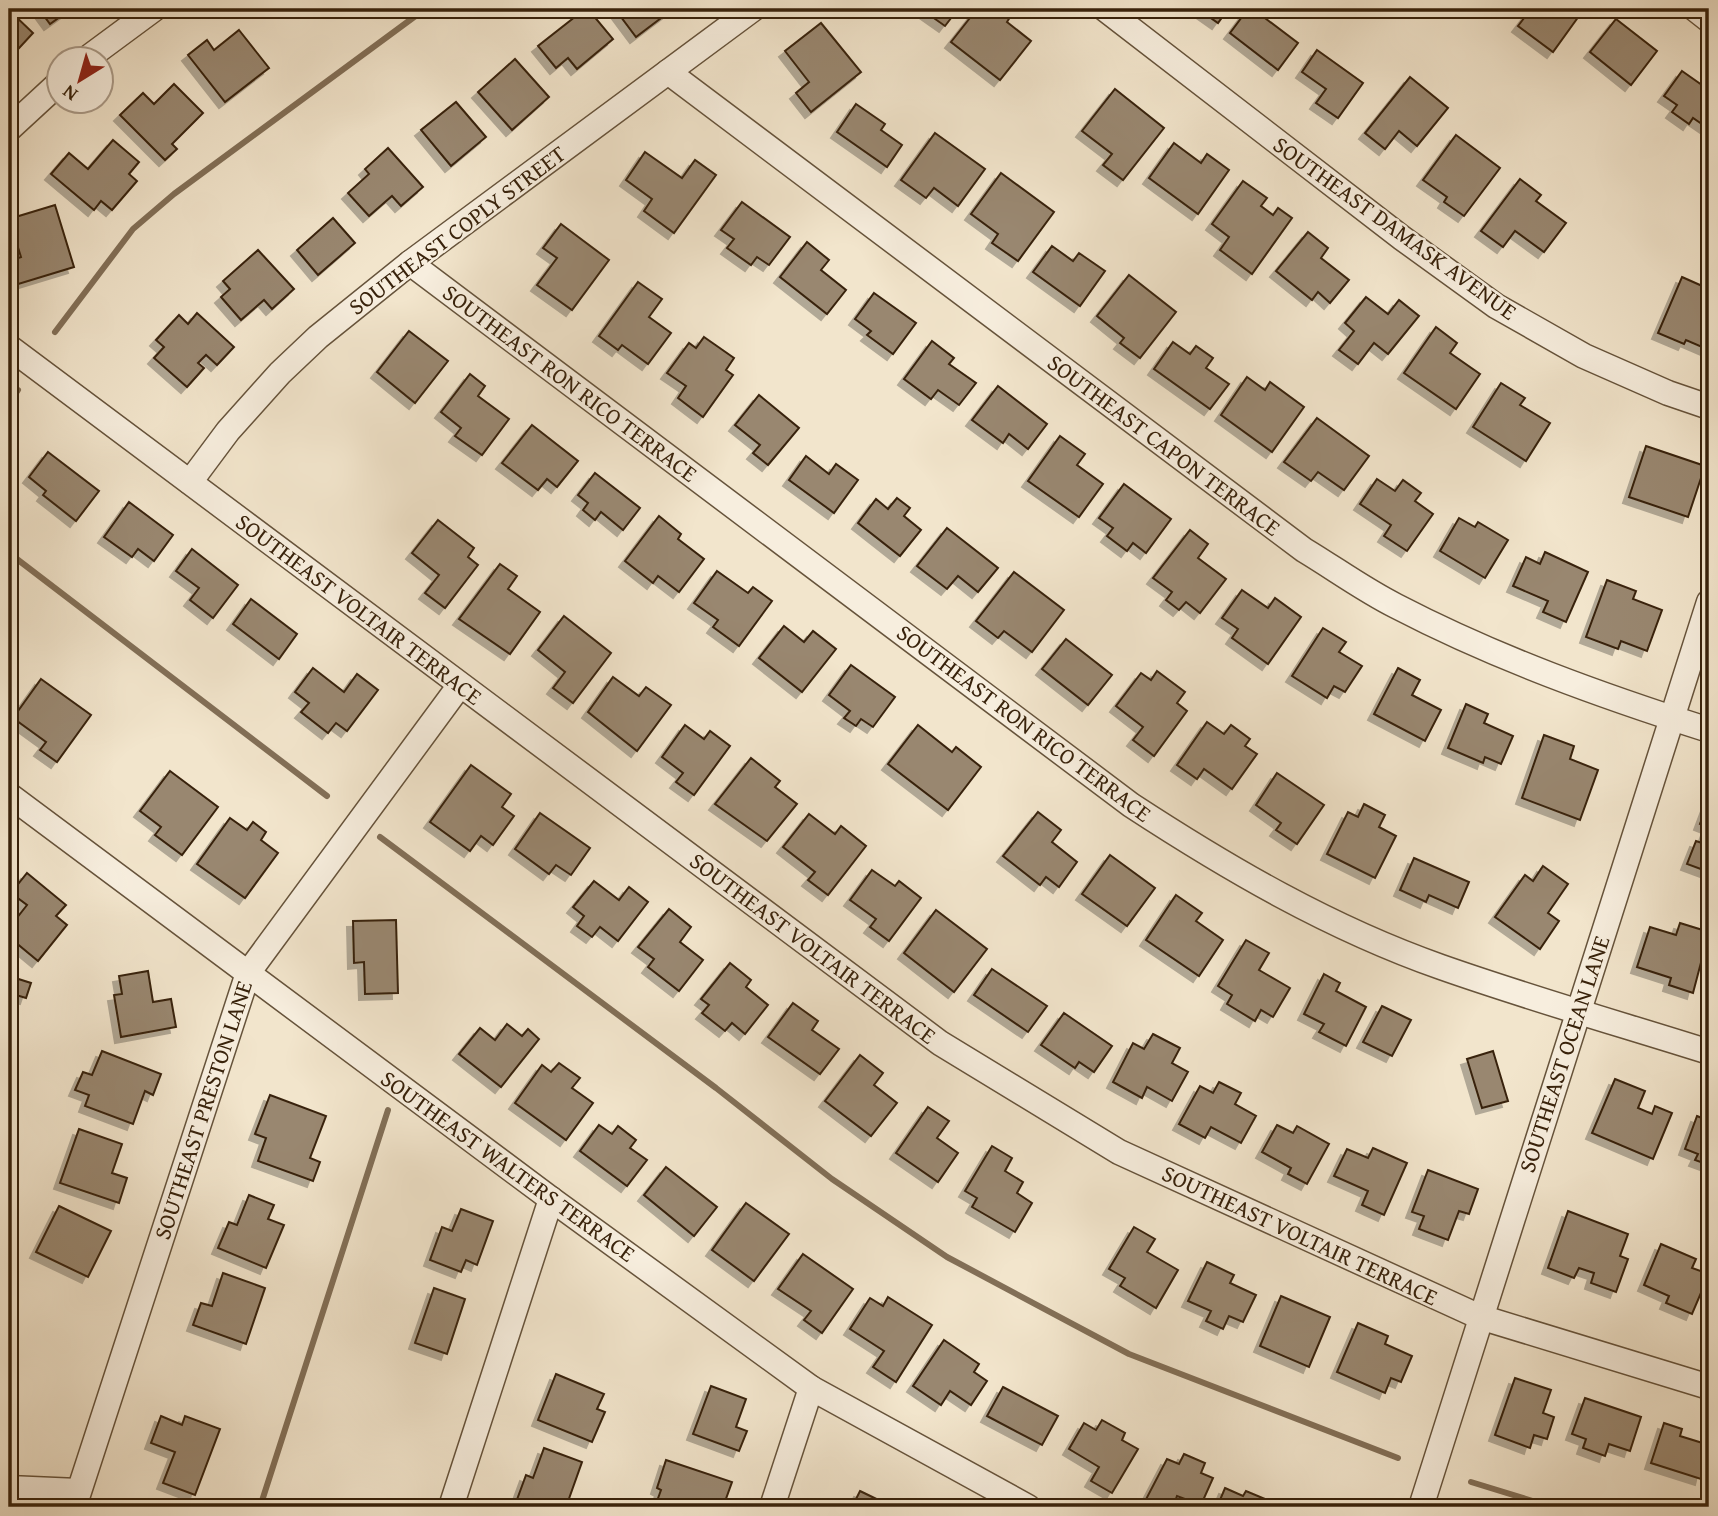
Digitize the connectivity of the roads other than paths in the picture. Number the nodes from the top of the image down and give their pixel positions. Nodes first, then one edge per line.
1 (154, 9) edge
2 (753, 9) edge
3 (1105, 9) edge
4 (1695, 9) edge
5 (1709, 20) edge
6 (104, 46) edge
7 (668, 72) junction
8 (46, 95) edge
9 (9, 129) edge
10 (410, 263) junction
11 (9, 347) edge
12 (1709, 407) edge
13 (190, 482) junction
14 (1709, 602) edge
15 (460, 685) junction
16 (1671, 718) junction
17 (1709, 730) edge
18 (9, 795) edge
19 (248, 973) junction
20 (1578, 1010) junction
21 (1709, 1052) edge
22 (551, 1199) junction
23 (1480, 1317) junction
24 (1709, 1387) edge
25 (811, 1388) junction
26 (9, 1488) edge
27 (76, 1499) edge
28 (451, 1507) edge
29 (772, 1507) edge
30 (1028, 1507) edge
31 (1421, 1507) edge

1 - 6 street
2 - 7 street, SOUTHEAST COPLY STREET
3 - 12 street, SOUTHEAST DAMASK AVENUE
4 - 5 street
7 - 10 street, SOUTHEAST COPLY STREET
7 - 16 street, SOUTHEAST CAPON TERRACE
8 - 9 street
10 - 13 street, SOUTHEAST COPLY STREET
10 - 20 street, SOUTHEAST RON RICO TERRACE
11 - 13 street, SOUTHEAST VOLTAIR TERRACE
13 - 15 street, SOUTHEAST VOLTAIR TERRACE
14 - 16 street, SOUTHEAST OCEAN LANE
15 - 19 street, SOUTHEAST PRESTON LANE
15 - 23 street, SOUTHEAST VOLTAIR TERRACE
16 - 17 street, SOUTHEAST CAPON TERRACE
16 - 20 street, SOUTHEAST OCEAN LANE
18 - 19 street, SOUTHEAST WALTERS TERRACE
19 - 22 street, SOUTHEAST WALTERS TERRACE
19 - 27 street, SOUTHEAST PRESTON LANE
20 - 21 street, SOUTHEAST RON RICO TERRACE
20 - 23 street, SOUTHEAST OCEAN LANE
22 - 25 street, SOUTHEAST WALTERS TERRACE
22 - 28 street
23 - 24 street, SOUTHEAST VOLTAIR TERRACE
23 - 31 street, SOUTHEAST OCEAN LANE
25 - 29 street
25 - 30 street, SOUTHEAST WALTERS TERRACE
26 - 27 street

